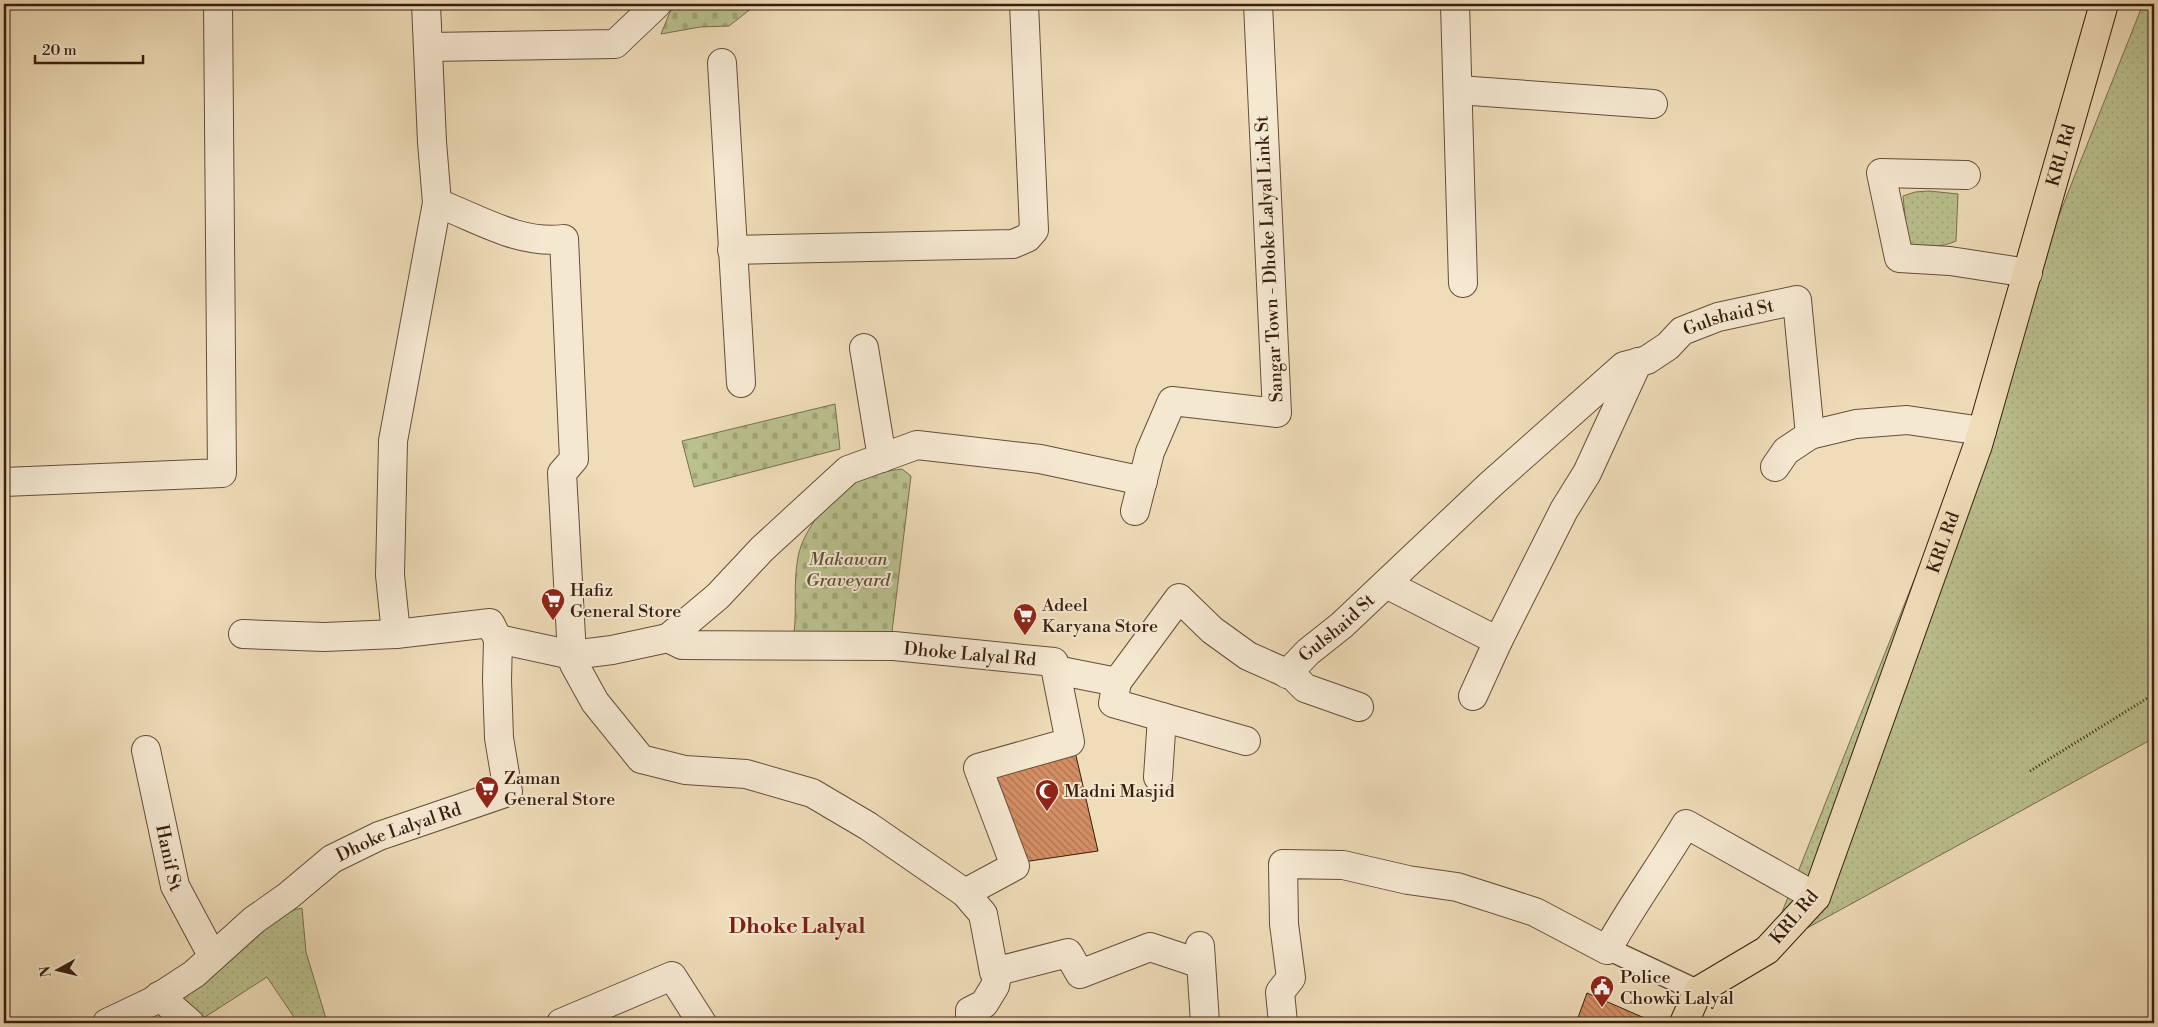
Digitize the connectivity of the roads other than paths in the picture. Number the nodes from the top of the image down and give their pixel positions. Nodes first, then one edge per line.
1 (218, 4) edge
2 (426, 4) edge
3 (657, 4) edge
4 (1024, 4) edge
5 (1258, 4) edge
6 (1455, 4) edge
7 (2104, 4) edge
8 (428, 46) junction
9 (722, 62) dead end
10 (1458, 90) junction
11 (1653, 104) dead end
12 (1966, 175) dead end
13 (437, 202) junction
14 (732, 250) junction
15 (2028, 273) junction
16 (1463, 284) dead end
17 (864, 348) dead end
18 (1638, 362) junction
19 (741, 383) dead end
20 (1982, 431) junction
21 (1810, 435) junction
22 (882, 458) junction
23 (1775, 467) dead end
24 (1143, 481) junction
25 (4, 482) edge
26 (1135, 511) dead end
27 (1386, 584) junction
28 (243, 634) dead end
29 (396, 634) junction
30 (668, 638) junction
31 (498, 639) junction
32 (1498, 641) junction
33 (572, 656) junction
34 (1056, 670) junction
35 (1287, 674) junction
36 (1117, 682) junction
37 (1473, 696) dead end
38 (1359, 707) dead end
39 (1162, 717) junction
40 (1246, 741) dead end
41 (146, 750) dead end
42 (1158, 777) dead end
43 (965, 893) junction
44 (1816, 897) junction
45 (1608, 949) junction
46 (212, 957) junction
47 (998, 970) junction
48 (1698, 991) junction
49 (159, 996) junction
50 (121, 1020) edge
51 (186, 1022) edge
52 (561, 1023) edge
53 (702, 1023) edge
54 (970, 1023) edge
55 (1205, 1023) edge
56 (1283, 1023) edge
57 (1684, 1023) edge

1 - 25 street
2 - 8 street
3 - 8 street
4 - 14 street
5 - 24 street, Sangar Town - Dhoke Lalyal Link St
6 - 10 street
7 - 15 main road, KRL Rd
8 - 13 street
9 - 14 street
10 - 11 street
10 - 16 street
12 - 15 street
13 - 29 street
13 - 33 street
14 - 19 street
15 - 20 main road, KRL Rd
17 - 22 street
18 - 21 street, Gulshaid St
18 - 27 street, Gulshaid St
18 - 32 street
20 - 21 street
20 - 44 main road, KRL Rd
21 - 23 street
22 - 24 street, Dhoke Lalyal Rd
22 - 30 street, Dhoke Lalyal Rd
24 - 26 street, Sangar Town - Dhoke Lalyal Link St
27 - 32 street, Gulshaid St
27 - 35 street, Gulshaid St
28 - 29 street
29 - 31 street
30 - 33 street, Dhoke Lalyal Rd
30 - 34 street, Dhoke Lalyal Rd
31 - 33 street, Dhoke Lalyal Rd
31 - 46 street, Dhoke Lalyal Rd
32 - 37 street
33 - 43 street
34 - 36 street
34 - 43 street, Dhoke Lalyal Rd
35 - 36 street, Gulshaid St
35 - 38 street, Gulshaid St
36 - 39 street
39 - 40 street
39 - 42 street
41 - 46 street, Hanif St
43 - 47 street
44 - 45 street
44 - 48 main road, KRL Rd
45 - 48 street
45 - 56 street
46 - 49 street, Dhoke Lalyal Rd
47 - 54 street
47 - 55 street
48 - 57 main road
49 - 50 street, Dhoke Lalyal Rd
49 - 51 street
52 - 53 street

